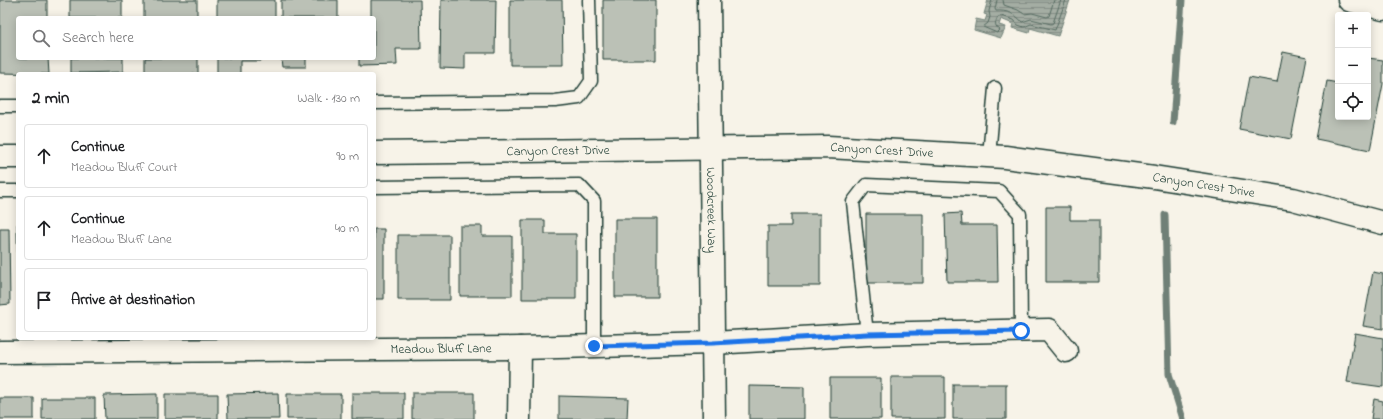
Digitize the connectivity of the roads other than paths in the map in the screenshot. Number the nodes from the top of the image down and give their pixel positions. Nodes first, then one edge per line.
1 (589, 0) edge
2 (709, 0) edge
3 (1349, 0) edge
4 (1383, 9) edge
5 (995, 88) dead end
6 (376, 103) edge
7 (0, 106) edge
8 (16, 106) edge
9 (711, 148) junction
10 (376, 152) edge
11 (989, 156) junction
12 (0, 157) edge
13 (16, 157) edge
14 (376, 188) edge
15 (0, 191) edge
16 (16, 191) edge
17 (1383, 223) edge
18 (1021, 331) junction
19 (867, 334) junction
20 (713, 343) junction
21 (594, 346) junction
22 (520, 348) junction
23 (1066, 350) dead end
24 (0, 352) edge
25 (519, 419) edge
26 (714, 419) edge

1 - 6 lane
2 - 9 street, Woodcreek Way
3 - 4 street
5 - 11 lane
7 - 8 lane
9 - 10 street, Canyon Crest Drive
9 - 11 street, Canyon Crest Drive
9 - 20 street, Woodcreek Way
11 - 17 street, Canyon Crest Drive
12 - 13 street
14 - 21 lane
15 - 16 lane
18 - 19 street, Meadow Bluff Lane
18 - 19 lane
18 - 23 street, Meadow Bluff Lane
19 - 20 street, Meadow Bluff Lane
20 - 21 street, Meadow Bluff Lane
20 - 26 street, Woodcreek Way
21 - 22 street, Meadow Bluff Lane
22 - 24 street, Meadow Bluff Lane
22 - 25 street

